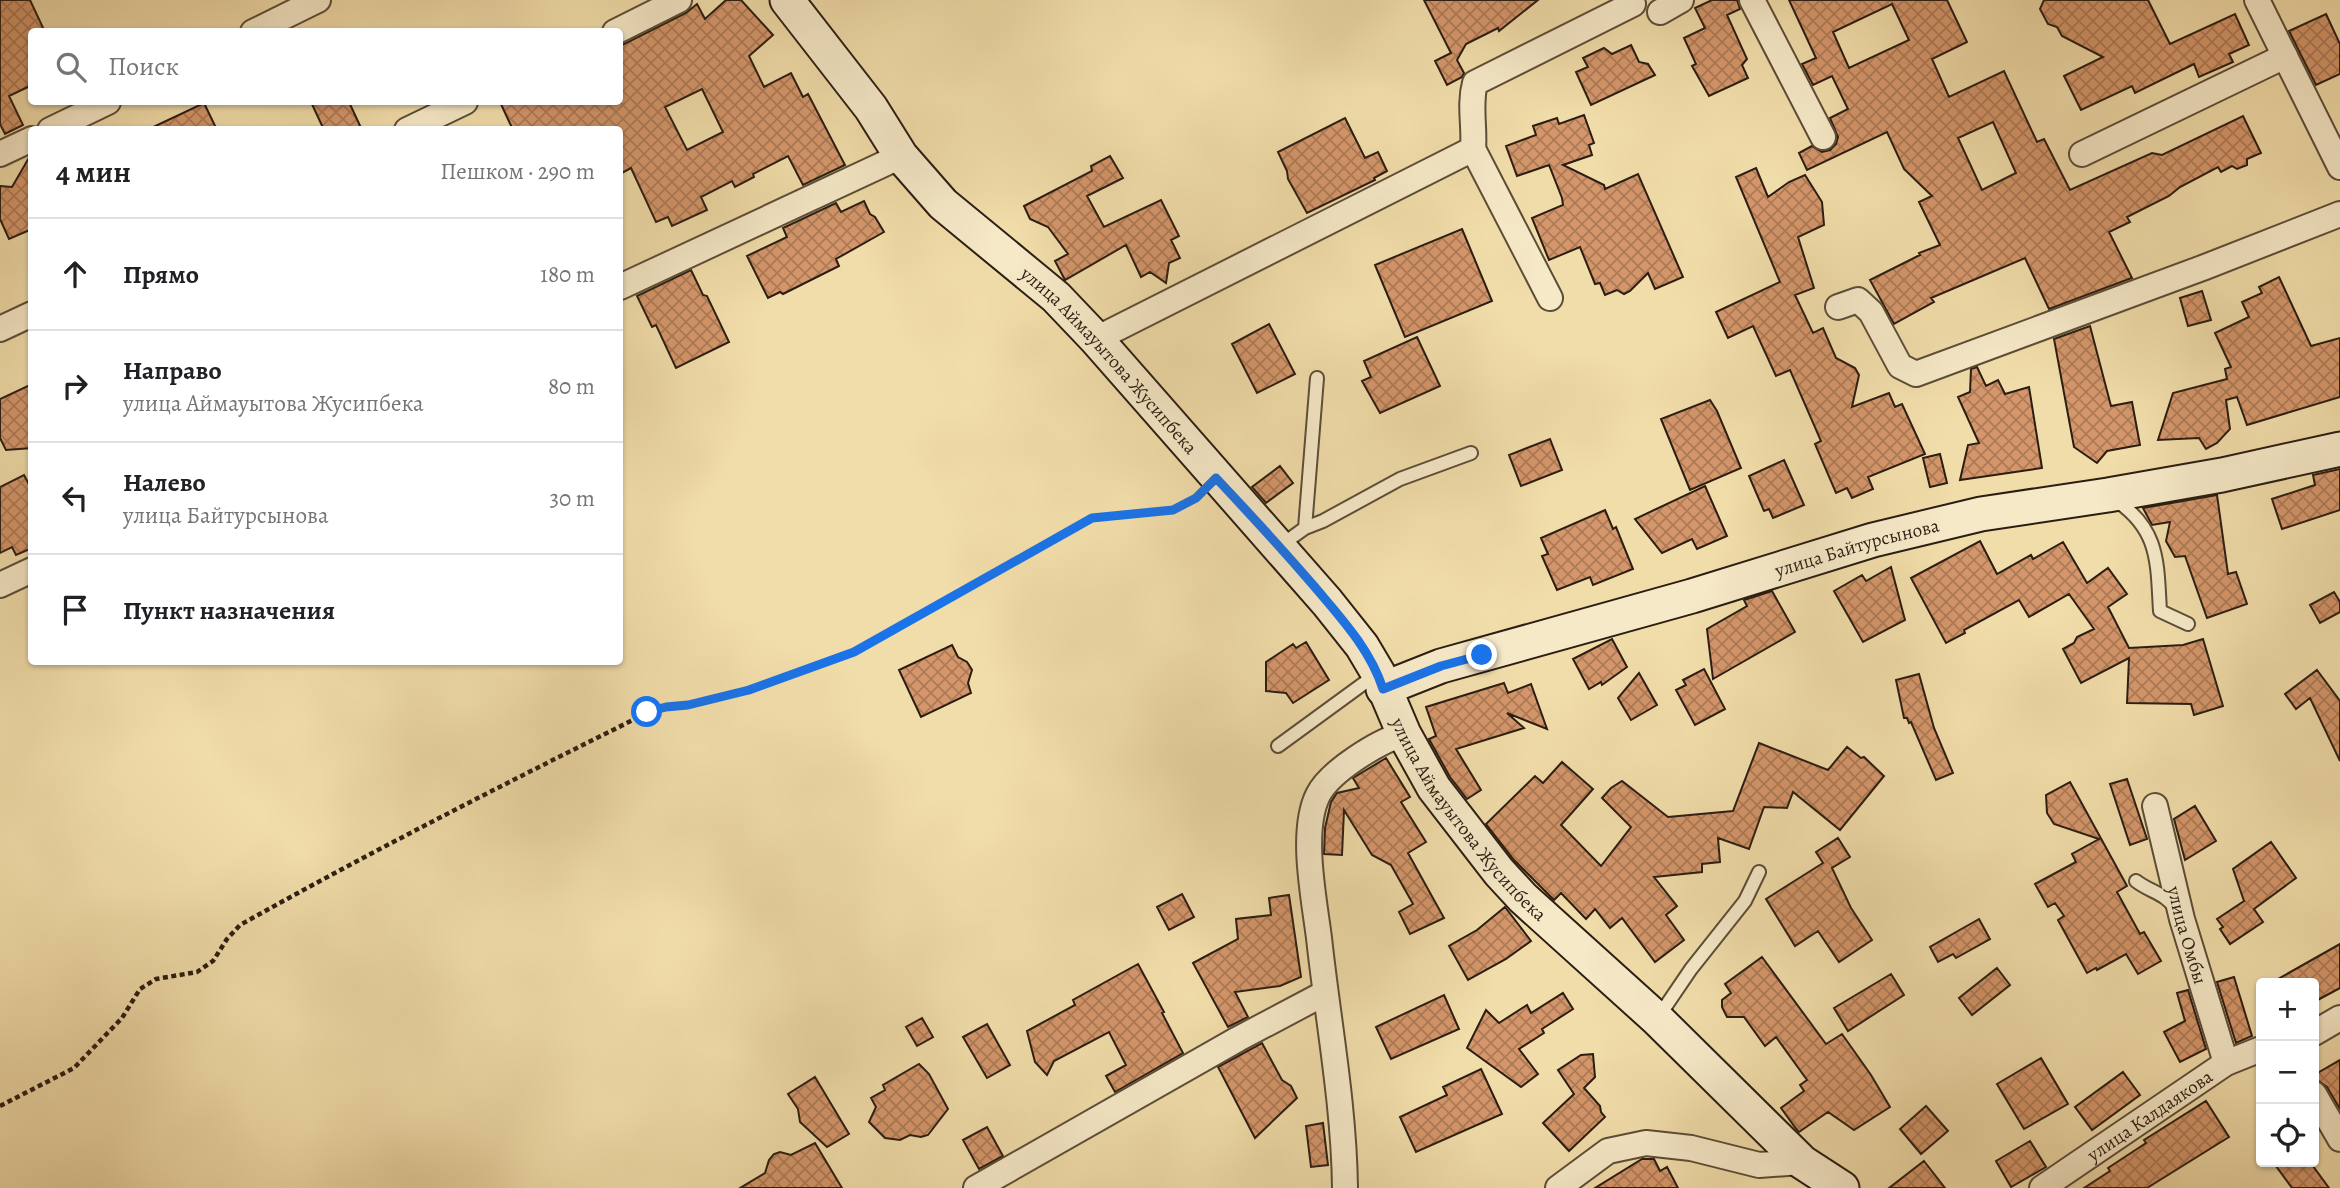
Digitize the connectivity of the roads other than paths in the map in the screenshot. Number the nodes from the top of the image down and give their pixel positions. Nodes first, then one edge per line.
1 (318, 0) edge
2 (679, 0) edge
3 (787, 0) edge
4 (1752, 0) edge
5 (2258, 0) edge
6 (1633, 4) dead end
7 (261, 28) edge
8 (623, 28) edge
9 (2285, 56) junction
10 (102, 105) edge
11 (458, 105) edge
12 (58, 126) edge
13 (415, 126) edge
14 (1823, 136) dead end
15 (28, 141) edge
16 (1473, 149) junction
17 (0, 154) edge
18 (2082, 154) dead end
19 (901, 156) junction
20 (2340, 167) edge
21 (2340, 214) edge
22 (623, 286) edge
23 (1550, 298) dead end
24 (1838, 307) dead end
25 (28, 316) edge
26 (0, 330) edge
27 (1096, 339) junction
28 (1317, 378) dead end
29 (2340, 449) edge
30 (1471, 453) dead end
31 (2108, 495) junction
32 (1292, 537) junction
33 (28, 572) edge
34 (0, 585) edge
35 (2188, 624) dead end
36 (1381, 681) junction
37 (1404, 734) junction
38 (1278, 746) dead end
39 (2155, 806) dead end
40 (1759, 873) dead end
41 (2136, 881) dead end
42 (2182, 919) junction
43 (1325, 993) junction
44 (2340, 1018) edge
45 (1657, 1020) junction
46 (2319, 1030) edge
47 (2256, 1051) edge
48 (2227, 1063) junction
49 (2319, 1103) edge
50 (2340, 1139) edge
51 (1802, 1163) junction
52 (976, 1188) edge
53 (1345, 1188) edge
54 (1558, 1188) edge
55 (1842, 1188) edge
56 (2042, 1188) edge

1 - 7 street
2 - 8 street
3 - 19 street, улица Аймауытова Жусипбека
4 - 14 street
5 - 9 street
6 - 16 street
9 - 18 street
9 - 20 street
10 - 12 street
11 - 13 street
15 - 17 street
16 - 23 street
16 - 27 street
19 - 22 street
19 - 27 street, улица Аймауытова Жусипбека
21 - 24 street
25 - 26 street
27 - 32 street, улица Аймауытова Жусипбека
28 - 32 lane
29 - 31 street, улица Байтурсынова
30 - 32 lane
31 - 35 lane
31 - 36 street, улица Байтурсынова
32 - 36 street, улица Аймауытова Жусипбека
33 - 34 street
36 - 37 street, улица Аймауытова Жусипбека
36 - 38 lane
37 - 43 street
37 - 45 street, улица Аймауытова Жусипбека
39 - 42 street, улица Омбы
40 - 45 lane
41 - 42 lane
42 - 48 street, улица Омбы
43 - 52 street
43 - 53 street
44 - 46 street
45 - 51 street, улица Аймауытова Жусипбека
47 - 48 street, улица Калдаякова
48 - 56 street, улица Калдаякова
49 - 50 street
51 - 54 street
51 - 55 street, улица Аймауытова Жусипбека

